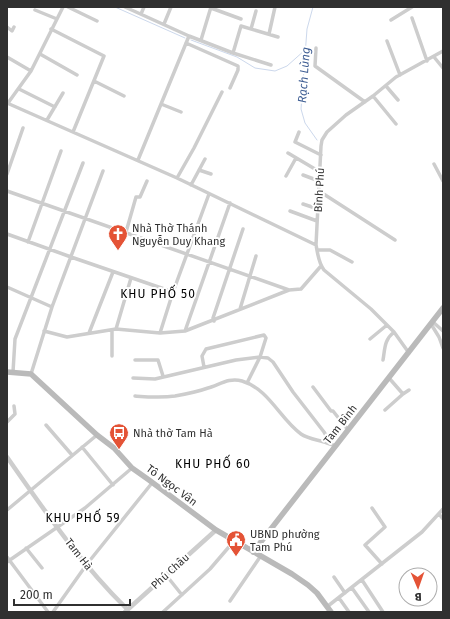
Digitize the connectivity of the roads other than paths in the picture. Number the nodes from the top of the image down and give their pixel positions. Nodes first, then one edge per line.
1 (63, 7) edge
2 (68, 7) edge
3 (125, 7) edge
4 (144, 7) edge
5 (171, 7) edge
6 (275, 7) edge
7 (412, 7) edge
8 (211, 8) edge
9 (35, 10) dead end
10 (256, 11) dead end
11 (141, 14) junction
12 (412, 18) dead end
13 (56, 19) junction
14 (241, 19) dead end
15 (391, 20) dead end
16 (97, 21) dead end
17 (164, 24) junction
18 (7, 27) edge
19 (14, 27) dead end
20 (51, 29) junction
21 (251, 29) junction
22 (269, 34) junction
23 (189, 36) junction
24 (278, 37) dead end
25 (201, 40) junction
26 (387, 41) dead end
27 (186, 42) junction
28 (316, 48) dead end
29 (443, 51) edge
30 (233, 53) junction
31 (40, 54) junction
32 (434, 57) junction
33 (7, 58) edge
34 (427, 61) junction
35 (271, 65) dead end
36 (443, 68) edge
37 (31, 71) junction
38 (77, 75) dead end
39 (400, 75) junction
40 (94, 81) junction
41 (386, 86) junction
42 (230, 88) dead end
43 (19, 89) junction
44 (222, 92) dead end
45 (63, 93) dead end
46 (124, 96) dead end
47 (373, 96) junction
48 (398, 100) dead end
49 (365, 102) junction
50 (7, 103) edge
51 (161, 104) junction
52 (55, 107) junction
53 (181, 112) dead end
54 (47, 120) junction
55 (396, 124) dead end
56 (23, 128) dead end
57 (73, 132) junction
58 (299, 132) dead end
59 (61, 151) dead end
60 (288, 153) dead end
61 (321, 155) junction
62 (296, 158) junction
63 (205, 159) dead end
64 (138, 160) junction
65 (83, 163) dead end
66 (434, 164) dead end
67 (199, 170) junction
68 (103, 171) dead end
69 (320, 172) junction
70 (7, 174) edge
71 (211, 174) dead end
72 (303, 175) dead end
73 (286, 176) dead end
74 (177, 178) junction
75 (147, 181) dead end
76 (320, 181) junction
77 (443, 181) edge
78 (192, 185) junction
79 (7, 191) edge
80 (319, 191) junction
81 (209, 194) junction
82 (230, 203) junction
83 (42, 204) junction
84 (304, 204) dead end
85 (318, 209) junction
86 (64, 211) junction
87 (290, 211) dead end
88 (85, 218) junction
89 (318, 221) junction
90 (243, 229) dead end
91 (126, 232) junction
92 (7, 234) edge
93 (395, 240) dead end
94 (28, 242) junction
95 (317, 248) junction
96 (49, 249) junction
97 (187, 254) junction
98 (256, 256) dead end
99 (71, 257) junction
100 (210, 262) junction
101 (352, 262) dead end
102 (321, 266) junction
103 (230, 268) junction
104 (113, 272) junction
105 (249, 275) junction
106 (131, 278) junction
107 (7, 287) edge
108 (289, 290) junction
109 (173, 292) junction
110 (31, 298) junction
111 (52, 307) junction
112 (443, 308) edge
113 (240, 309) junction
114 (214, 321) junction
115 (432, 323) junction
116 (386, 325) junction
117 (114, 329) junction
118 (44, 331) junction
119 (186, 331) junction
120 (443, 331) edge
121 (394, 332) junction
122 (89, 333) junction
123 (160, 333) junction
124 (370, 339) dead end
125 (443, 348) edge
126 (409, 353) junction
127 (112, 356) dead end
128 (260, 357) junction
129 (135, 360) dead end
130 (383, 360) dead end
131 (204, 367) junction
132 (10, 372) edge
133 (31, 374) junction
134 (163, 376) junction
135 (133, 378) dead end
136 (389, 378) junction
137 (248, 383) junction
138 (313, 387) dead end
139 (409, 390) dead end
140 (403, 394) junction
141 (135, 396) dead end
142 (14, 406) dead end
143 (386, 410) dead end
144 (7, 422) edge
145 (46, 425) dead end
146 (348, 430) junction
147 (97, 435) junction
148 (327, 443) junction
149 (336, 446) junction
150 (82, 447) junction
151 (72, 455) junction
152 (7, 457) edge
153 (132, 468) junction
154 (152, 483) junction
155 (113, 485) junction
156 (30, 490) junction
157 (372, 508) dead end
158 (443, 509) edge
159 (7, 510) edge
160 (438, 514) junction
161 (443, 519) edge
162 (57, 527) junction
163 (216, 530) junction
164 (234, 541) junction
165 (26, 548) junction
166 (253, 552) junction
167 (7, 556) edge
168 (260, 557) junction
169 (8, 561) edge
170 (87, 564) junction
171 (382, 564) junction
172 (42, 568) dead end
173 (166, 575) junction
174 (334, 577) dead end
175 (362, 580) junction
176 (352, 588) junction
177 (345, 593) junction
178 (182, 595) junction
179 (339, 598) junction
180 (230, 601) dead end
181 (330, 609) edge
182 (126, 611) edge
183 (48, 612) edge
184 (53, 612) edge
185 (163, 612) edge
186 (349, 612) edge
187 (369, 612) edge
188 (383, 612) edge

1 - 13 street
2 - 16 street
3 - 11 street
4 - 11 street
5 - 17 street
6 - 22 street
7 - 15 street
8 - 14 street
8 - 25 street
9 - 13 street
10 - 21 street
11 - 17 street
12 - 34 street
13 - 20 street
17 - 23 street
18 - 19 street
20 - 31 street
20 - 40 street
21 - 22 street
21 - 30 street
22 - 24 street
23 - 25 street
23 - 27 street
25 - 30 street
26 - 39 street
27 - 42 street
27 - 51 street
28 - 49 street
29 - 32 street, Bình Phú
30 - 35 street
31 - 37 street
31 - 38 street
32 - 34 street, Bình Phú
32 - 36 street
33 - 37 street
34 - 39 street, Bình Phú
37 - 43 street
39 - 41 street, Bình Phú
40 - 46 street
40 - 57 street
41 - 47 street, Bình Phú
41 - 48 street
43 - 50 street
43 - 52 street
44 - 74 street
45 - 52 street
47 - 49 street, Bình Phú
47 - 55 street
49 - 61 street, Bình Phú
50 - 54 street
51 - 53 street
51 - 64 street
52 - 54 street
54 - 57 street
56 - 70 street
57 - 64 street
58 - 61 street
59 - 83 street
60 - 62 street
61 - 69 street, Bình Phú
62 - 69 street
62 - 73 street
63 - 67 street
64 - 74 street
65 - 86 street
66 - 77 street
67 - 71 street
67 - 78 street
68 - 88 street
69 - 76 street, Bình Phú
72 - 76 street
74 - 78 street
75 - 91 street
76 - 80 street, Bình Phú
78 - 81 street
79 - 83 street
80 - 85 street, Bình Phú
80 - 93 street
81 - 82 street
81 - 97 street
82 - 95 street
82 - 100 street
83 - 86 street
83 - 94 street
84 - 85 street
85 - 89 street, Bình Phú
86 - 88 street
86 - 96 street
87 - 89 street
88 - 91 street
88 - 99 street
89 - 95 street, Bình Phú
90 - 103 street
91 - 97 street
92 - 94 street
94 - 96 street
95 - 101 street
95 - 102 street, Bình Phú
96 - 99 street
96 - 110 street
97 - 100 street
97 - 109 street
98 - 105 street
99 - 104 street
99 - 111 street
100 - 103 street
100 - 119 street
102 - 108 street
102 - 116 street
103 - 105 street
103 - 114 street
104 - 106 street
104 - 122 street
105 - 108 street
105 - 113 street
106 - 109 street
106 - 117 street
107 - 110 street
108 - 113 street
109 - 123 street
110 - 111 street
110 - 132 street
111 - 118 street
112 - 115 main road, Tam Bình
113 - 114 street
114 - 119 street
115 - 120 street
115 - 125 street
115 - 126 main road, Tam Bình
116 - 121 street
116 - 124 street
117 - 122 street
117 - 123 street
117 - 127 street
118 - 122 street
118 - 133 street
119 - 123 street
121 - 126 street
121 - 130 street
126 - 136 main road, Tam Bình
128 - 131 street
128 - 131 street
128 - 137 street
128 - 148 street
129 - 134 street
131 - 134 street
132 - 133 main road
133 - 147 main road, Tô Ngọc Vân
134 - 135 street
136 - 140 street
136 - 146 main road, Tam Bình
137 - 141 street
137 - 148 street
138 - 146 street
139 - 140 street
140 - 143 street
142 - 144 street
145 - 151 street
146 - 149 main road, Tam Bình
147 - 150 street
147 - 153 main road, Tô Ngọc Vân
148 - 149 street
149 - 166 main road, Tam Bình
150 - 151 street
150 - 155 street
151 - 156 street
152 - 156 street, Tam Hà
153 - 154 main road, Tô Ngọc Vân
153 - 155 street
154 - 163 main road, Tô Ngọc Vân
154 - 170 street
155 - 162 street
156 - 159 street
156 - 162 street, Tam Hà
157 - 171 street
158 - 160 street
160 - 161 street
160 - 171 street
162 - 165 street
162 - 170 street, Tam Hà
163 - 164 main road, Tô Ngọc Vân
163 - 173 street, Phú Châu
164 - 166 main road, Tô Ngọc Vân
164 - 178 street
165 - 169 street
165 - 172 street
166 - 168 main road, Tô Ngọc Vân
167 - 169 street
168 - 180 street
168 - 181 main road, Tô Ngọc Vân
169 - 183 street
170 - 182 street, Tam Hà
170 - 184 street
171 - 175 street
173 - 178 street
173 - 182 street, Phú Châu
174 - 177 street
175 - 176 street
175 - 188 street
176 - 177 street
176 - 187 street
177 - 179 street
178 - 185 street
179 - 181 street
179 - 186 street

